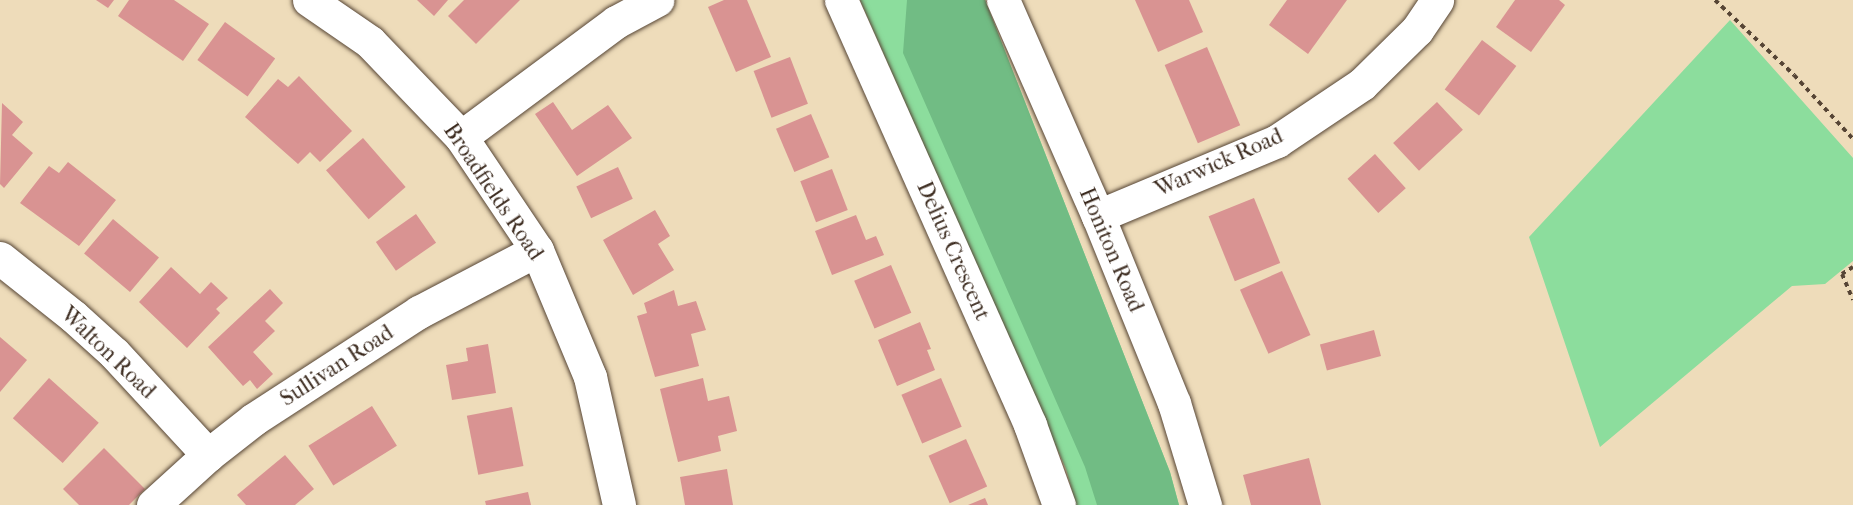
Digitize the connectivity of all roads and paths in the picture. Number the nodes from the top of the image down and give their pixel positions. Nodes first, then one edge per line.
1 (309, 0) edge
2 (657, 0) edge
3 (841, 0) edge
4 (1003, 0) edge
5 (1437, 0) edge
6 (1715, 0) edge
7 (461, 137) junction
8 (1853, 139) edge
9 (1098, 216) junction
10 (537, 250) junction
11 (0, 258) edge
12 (1853, 267) edge
13 (1853, 300) edge
14 (207, 455) junction
15 (153, 505) edge
16 (619, 505) edge
17 (1059, 505) edge
18 (1205, 505) edge

1 - 7 street, Broadfields Road
2 - 7 street
3 - 17 street, Delius Crescent
4 - 9 street, Honiton Road
5 - 9 street, Warwick Road
6 - 8 path
7 - 10 street, Broadfields Road
9 - 18 street, Honiton Road
10 - 14 street, Sullivan Road
10 - 16 street, Broadfields Road
11 - 14 street, Walton Road
12 - 13 path
14 - 15 street, Sullivan Road

